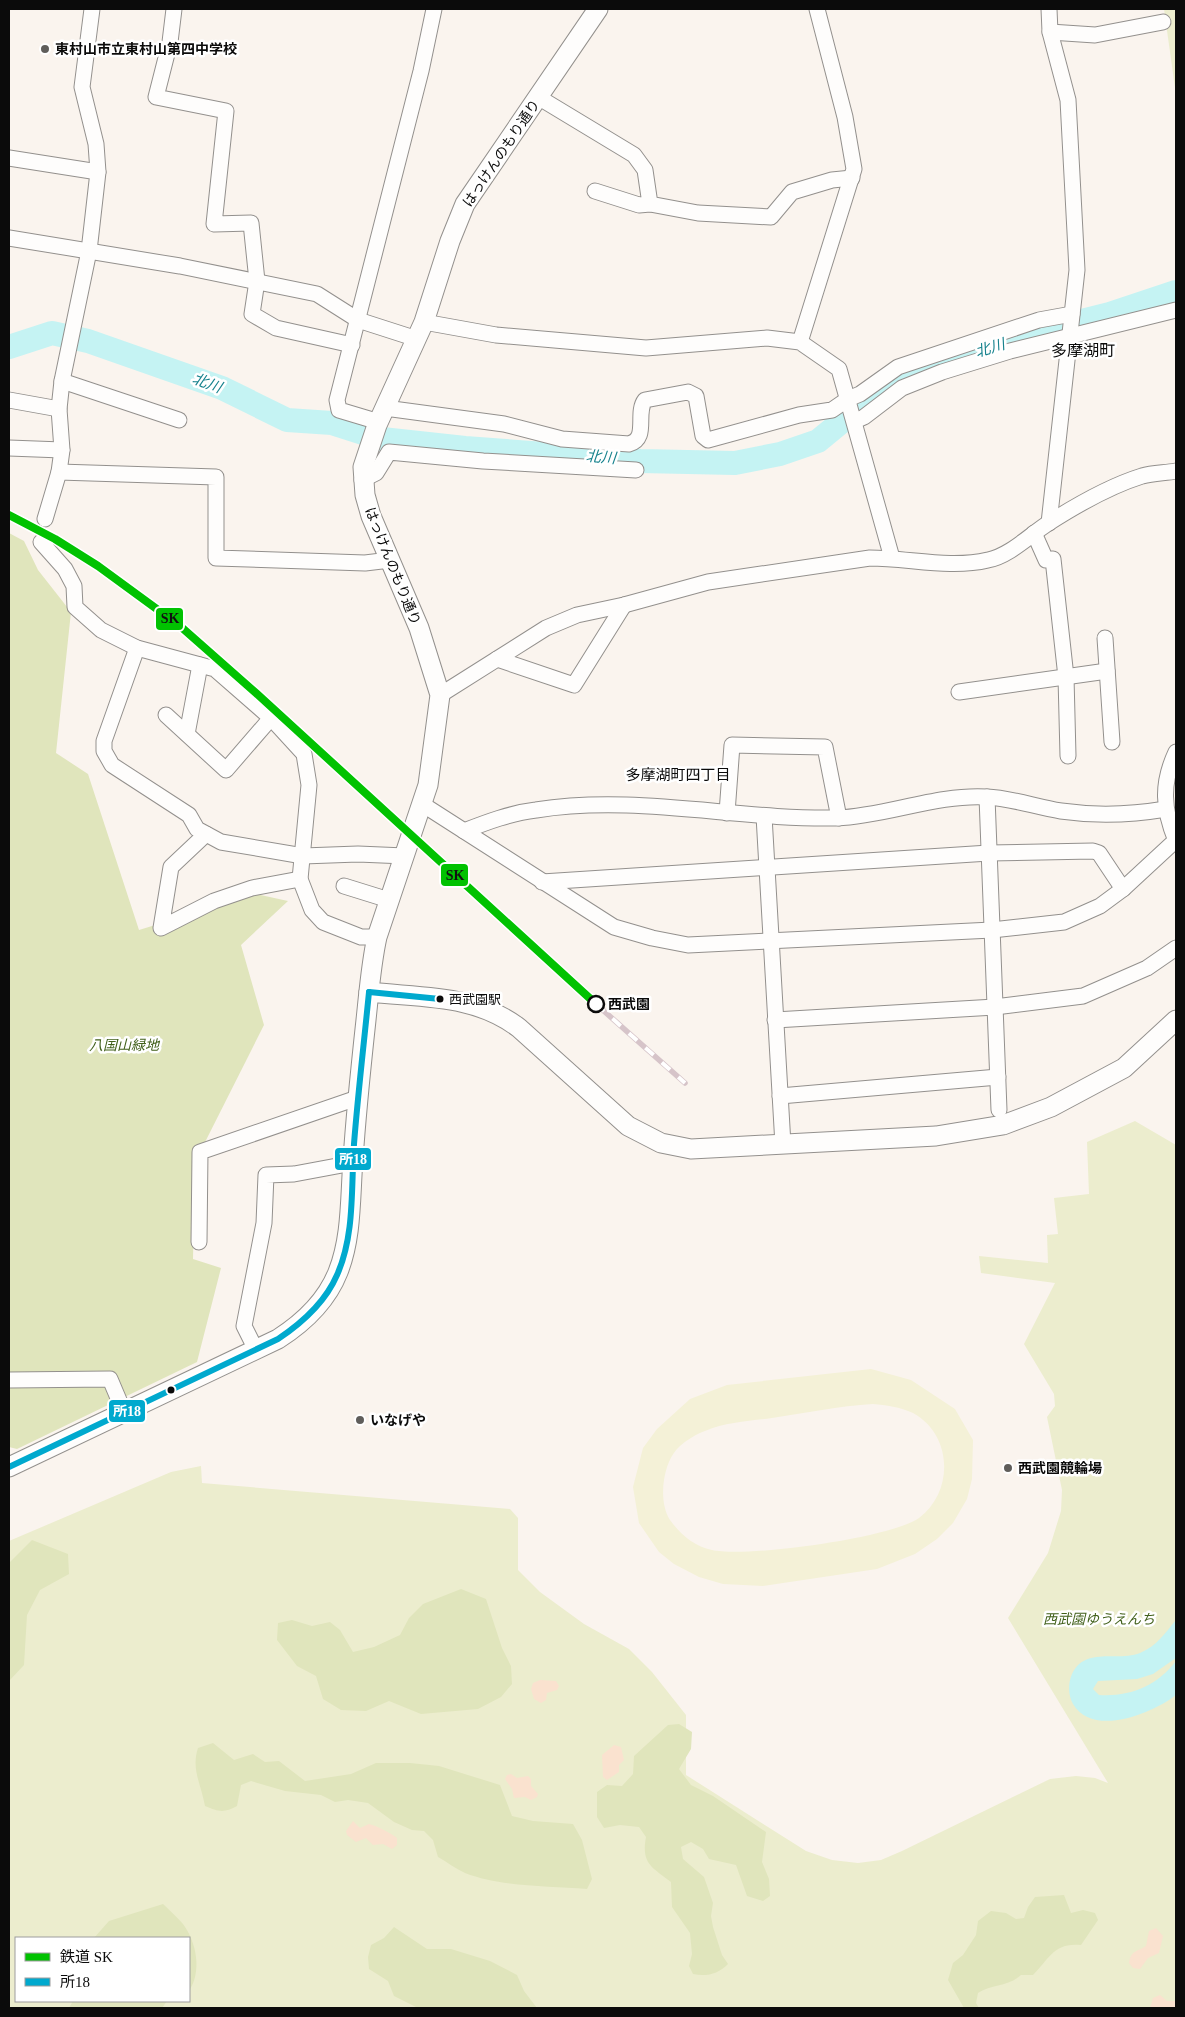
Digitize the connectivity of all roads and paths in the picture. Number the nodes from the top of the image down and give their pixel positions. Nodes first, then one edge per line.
1 (92, 9) edge
2 (174, 9) edge
3 (434, 9) edge
4 (598, 9) edge
5 (817, 9) edge
6 (1050, 9) edge
7 (1163, 22) dead end
8 (1050, 32) junction
9 (538, 97) junction
10 (9, 158) edge
11 (98, 172) junction
12 (852, 178) junction
13 (595, 192) dead end
14 (650, 204) junction
15 (9, 238) edge
16 (88, 252) junction
17 (257, 281) junction
18 (1176, 310) edge
19 (1072, 314) junction
20 (358, 320) junction
21 (421, 331) junction
22 (1071, 336) junction
23 (800, 342) junction
24 (352, 345) junction
25 (62, 381) junction
26 (9, 400) edge
27 (59, 409) junction
28 (852, 411) junction
29 (380, 419) junction
30 (179, 420) dead end
31 (9, 448) edge
32 (62, 450) junction
33 (636, 470) dead end
34 (1176, 471) edge
35 (59, 472) junction
36 (362, 480) junction
37 (46, 519) dead end
38 (1049, 523) junction
39 (1034, 533) junction
40 (41, 542) dead end
41 (892, 558) junction
42 (390, 560) junction
43 (624, 605) junction
44 (1105, 638) dead end
45 (138, 648) junction
46 (497, 659) junction
47 (200, 665) junction
48 (1107, 671) junction
49 (1066, 678) junction
50 (958, 692) dead end
51 (440, 695) junction
52 (166, 715) dead end
53 (271, 718) junction
54 (187, 734) junction
55 (1112, 742) dead end
56 (1176, 752) edge
57 (1068, 756) dead end
58 (987, 797) junction
59 (422, 804) junction
60 (1166, 809) junction
61 (727, 813) junction
62 (764, 816) junction
63 (839, 818) junction
64 (464, 831) junction
65 (206, 834) junction
66 (1176, 840) edge
67 (989, 853) junction
68 (303, 856) junction
69 (405, 856) junction
70 (767, 866) junction
71 (300, 879) junction
72 (542, 882) junction
73 (344, 886) dead end
74 (1123, 889) junction
75 (389, 900) junction
76 (992, 930) junction
77 (377, 937) junction
78 (771, 942) junction
79 (1176, 948) edge
80 (369, 992) junction
81 (995, 1006) junction
82 (776, 1020) junction
83 (1176, 1020) edge
84 (998, 1077) junction
85 (780, 1096) junction
86 (357, 1098) junction
87 (999, 1110) dead end
88 (783, 1145) junction
89 (353, 1163) junction
90 (199, 1242) dead end
91 (256, 1350) junction
92 (9, 1380) edge
93 (124, 1412) junction
94 (9, 1467) edge

1 - 11 street
2 - 17 street
3 - 20 street
4 - 9 street, はっけんのもり通り
5 - 12 street
6 - 8 street
7 - 8 street
8 - 19 street
9 - 14 street
9 - 21 street, はっけんのもり通り
10 - 11 street
11 - 16 street
12 - 14 street
12 - 23 street
13 - 14 street
15 - 16 street
16 - 17 street
16 - 25 street
17 - 20 street
17 - 24 street
18 - 22 street
19 - 22 street
19 - 28 street
20 - 21 street
20 - 24 street
21 - 23 street
21 - 29 street, はっけんのもり通り
22 - 28 street
22 - 38 street
23 - 28 street
24 - 29 street
25 - 27 street
25 - 30 street
26 - 27 street
27 - 32 street
28 - 29 street
28 - 41 street
29 - 36 street, はっけんのもり通り
31 - 32 street
32 - 35 street
33 - 36 street
34 - 38 street
35 - 37 street
35 - 42 street
36 - 42 street, はっけんのもり通り
38 - 39 street
39 - 41 street
39 - 49 street
40 - 45 street
41 - 43 street
42 - 51 street, はっけんのもり通り
43 - 46 street
43 - 46 street
44 - 48 street
45 - 47 street
45 - 65 street
46 - 51 street
47 - 53 street
47 - 54 street
48 - 49 street
48 - 55 street
49 - 50 street
49 - 57 street
51 - 59 street, はっけんのもり通り
52 - 54 street
53 - 54 street
53 - 68 street
56 - 60 street
58 - 60 street
58 - 63 street
58 - 67 street
59 - 64 street
59 - 69 street, はっけんのもり通り
60 - 66 street
61 - 62 street
61 - 63 street
61 - 64 street
62 - 63 street
62 - 70 street
64 - 72 street
65 - 68 street
65 - 71 street
66 - 74 street
67 - 70 street
67 - 74 street
67 - 76 street
68 - 69 street
68 - 71 street
69 - 75 street, はっけんのもり通り
70 - 72 street
70 - 78 street
71 - 77 street
72 - 78 street
73 - 75 street
74 - 76 street
75 - 77 street, はっけんのもり通り
76 - 78 street
76 - 81 street
77 - 80 street, はっけんのもり通り
78 - 82 street
79 - 81 street
80 - 86 street, はっけんのもり通り
80 - 88 street
81 - 82 street
81 - 84 street
82 - 85 street
83 - 88 street
84 - 85 street
84 - 87 street
85 - 88 street
86 - 89 street, はっけんのもり通り
86 - 90 street
89 - 91 street, はっけんのもり通り
89 - 91 street
91 - 93 street, はっけんのもり通り
92 - 93 street
93 - 94 street, はっけんのもり通り

